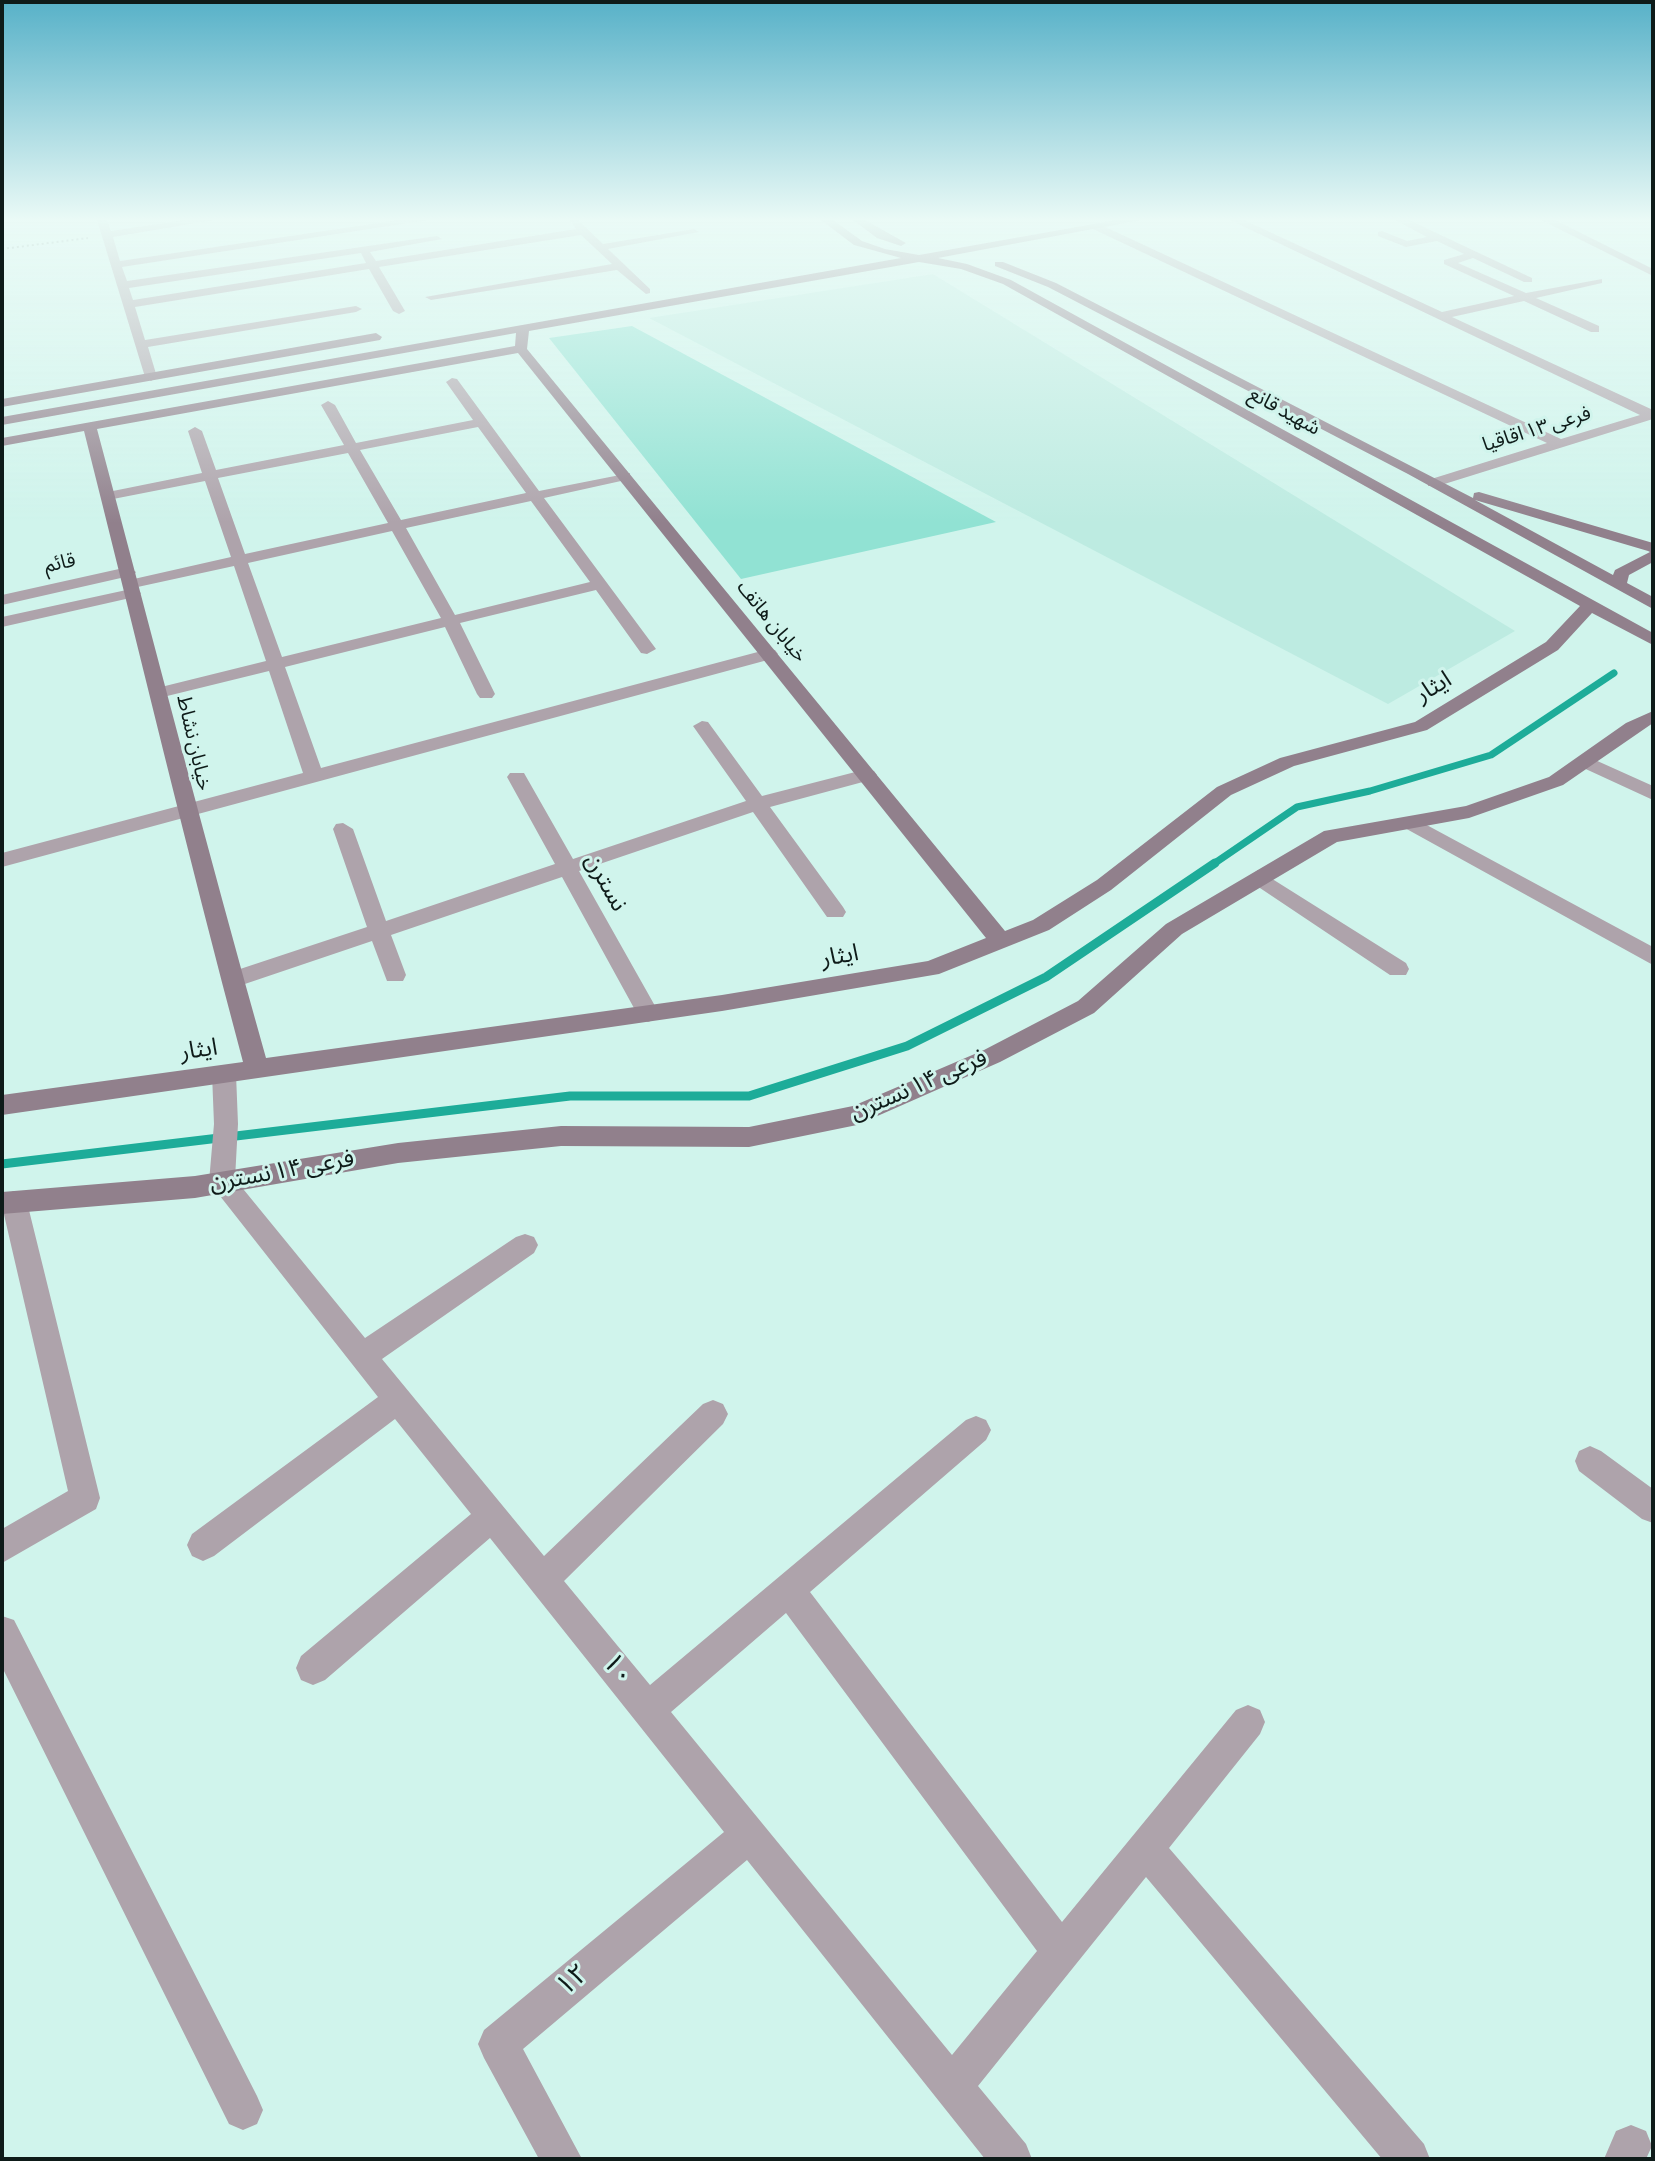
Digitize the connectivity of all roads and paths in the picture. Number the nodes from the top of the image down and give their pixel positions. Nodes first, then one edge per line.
1 (134, 321) edge
2 (284, 321) edge
3 (559, 321) edge
4 (1074, 321) edge
5 (1119, 321) edge
6 (1297, 321) edge
7 (1450, 321) edge
8 (1577, 321) edge
9 (523, 327) junction
10 (1595, 329) dead end
11 (382, 336) dead end
12 (142, 344) junction
13 (521, 349) junction
14 (151, 377) junction
15 (452, 382) dead end
16 (2, 403) edge
17 (328, 405) dead end
18 (1652, 415) edge
19 (2, 421) edge
20 (481, 422) junction
21 (89, 426) junction
22 (195, 431) dead end
23 (2, 442) edge
24 (1560, 444) junction
25 (352, 449) junction
26 (210, 475) junction
27 (625, 476) junction
28 (1433, 483) junction
29 (108, 496) junction
30 (535, 496) junction
31 (395, 528) junction
32 (1653, 548) edge
33 (1653, 556) edge
34 (240, 560) junction
35 (130, 583) junction
36 (599, 584) junction
37 (1619, 585) junction
38 (2, 600) edge
39 (1653, 604) edge
40 (1591, 605) junction
41 (2, 622) edge
42 (451, 622) junction
43 (1653, 640) edge
44 (647, 649) dead end
45 (769, 654) junction
46 (276, 665) junction
47 (159, 693) junction
48 (486, 694) dead end
49 (1653, 716) edge
50 (702, 726) dead end
51 (1584, 761) junction
52 (867, 775) junction
53 (314, 776) junction
54 (517, 777) dead end
55 (1653, 794) edge
56 (760, 803) junction
57 (186, 811) junction
58 (1410, 822) junction
59 (343, 829) dead end
60 (2, 860) edge
61 (567, 867) junction
62 (1258, 877) junction
63 (835, 912) dead end
64 (379, 928) junction
65 (1001, 941) junction
66 (1653, 957) edge
67 (1398, 969) dead end
68 (395, 975) dead end
69 (233, 980) junction
70 (648, 1013) junction
71 (257, 1069) junction
72 (224, 1074) junction
73 (2, 1105) edge
74 (223, 1172) junction
75 (8, 1202) edge
76 (525, 1245) dead end
77 (362, 1356) junction
78 (397, 1400) junction
79 (713, 1414) dead end
80 (976, 1430) dead end
81 (1590, 1461) dead end
82 (1653, 1508) edge
83 (492, 1516) junction
84 (203, 1545) dead end
85 (2, 1547) edge
86 (543, 1579) junction
87 (789, 1590) junction
88 (2, 1632) edge
89 (313, 1668) dead end
90 (648, 1709) junction
91 (1248, 1722) dead end
92 (749, 1835) junction
93 (1145, 1848) junction
94 (1061, 1952) junction
95 (952, 2086) junction
96 (243, 2110) dead end
97 (561, 2159) edge
98 (1011, 2159) edge
99 (1409, 2159) edge

1 - 12 street
2 - 12 street
3 - 9 street
4 - 40 street, شهید قانع
5 - 28 street, شهید قانع
6 - 24 street
7 - 18 street
8 - 10 street
9 - 13 street
9 - 19 street
11 - 14 street
12 - 14 street
13 - 21 street
13 - 27 street, خیابان هاتف
14 - 16 street
15 - 20 street
17 - 25 street
18 - 24 street, فرعی ۱۳ اقاقیا
20 - 25 street
20 - 30 street
21 - 23 street
21 - 29 street, خیابان نشاط
22 - 26 street
24 - 28 street, فرعی ۱۳ اقاقیا
25 - 26 street
25 - 31 street
26 - 29 street
26 - 34 street
27 - 30 street
27 - 45 street, خیابان هاتف
28 - 32 street
28 - 37 street, شهید قانع
29 - 35 street, خیابان نشاط
30 - 31 street
30 - 36 street
31 - 34 street
31 - 42 street
33 - 37 street
34 - 35 street
34 - 46 street
35 - 38 street, قائم
35 - 41 street
35 - 47 street, خیابان نشاط
36 - 42 street
36 - 44 street
37 - 39 street, شهید قانع
40 - 43 street, شهید قانع
40 - 65 street, ایثار
42 - 46 street
42 - 48 street
45 - 52 street, خیابان هاتف
45 - 53 street
46 - 47 street
46 - 53 street
47 - 57 street, خیابان نشاط
49 - 51 street, فرعی ۱۴ نسترن
50 - 56 street
51 - 55 street
51 - 58 street, فرعی ۱۴ نسترن
52 - 56 street
52 - 65 street, خیابان هاتف
53 - 57 street
54 - 61 street, نسترن
56 - 61 street
56 - 63 street
57 - 60 street
57 - 69 street, خیابان نشاط
58 - 62 street, فرعی ۱۴ نسترن
58 - 66 street
59 - 64 street
61 - 64 street
61 - 70 street, نسترن
62 - 67 street
62 - 74 street, فرعی ۱۴ نسترن
64 - 68 street
64 - 69 street
65 - 70 street, ایثار
69 - 71 street, خیابان نشاط
70 - 71 street, ایثار
71 - 72 street, ایثار
72 - 73 street, ایثار
72 - 74 street
74 - 75 street, فرعی ۱۴ نسترن
74 - 77 street, ۱۰
75 - 85 street
76 - 77 street
77 - 78 street, ۱۰
78 - 83 street, ۱۰
78 - 84 street
79 - 86 street
80 - 87 street
81 - 82 street
83 - 86 street, ۱۰
83 - 89 street
86 - 90 street, ۱۰
87 - 90 street
87 - 94 street
88 - 96 street
90 - 92 street, ۱۰
91 - 93 street
92 - 95 street, ۱۰
92 - 97 street, ۱۲
93 - 94 street
93 - 99 street
94 - 95 street
95 - 98 street, ۱۰

